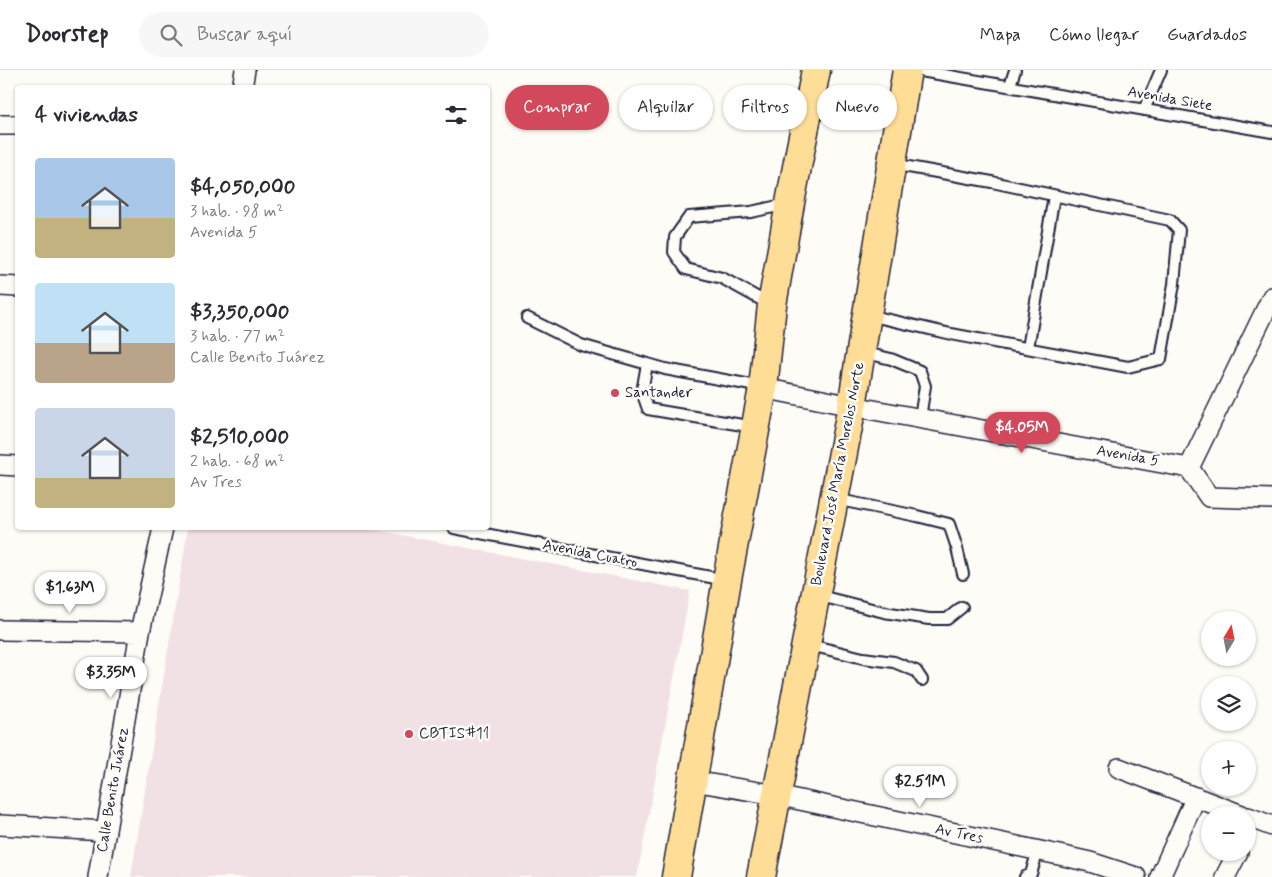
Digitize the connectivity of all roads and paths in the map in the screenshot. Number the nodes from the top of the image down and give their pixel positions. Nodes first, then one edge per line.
1 (245, 70) edge
2 (816, 70) edge
3 (906, 70) edge
4 (915, 70) edge
5 (1015, 70) edge
6 (1161, 70) edge
7 (242, 85) edge
8 (1010, 85) junction
9 (1144, 110) junction
10 (0, 125) edge
11 (15, 125) edge
12 (1272, 132) edge
13 (891, 164) junction
14 (1054, 196) junction
15 (790, 203) junction
16 (0, 286) edge
17 (15, 287) edge
18 (1272, 297) edge
19 (772, 305) junction
20 (867, 315) junction
21 (527, 318) dead end
22 (1028, 348) junction
23 (861, 351) junction
24 (647, 364) junction
25 (763, 388) junction
26 (852, 406) junction
27 (920, 418) junction
28 (756, 427) junction
29 (0, 465) edge
30 (15, 466) edge
31 (1189, 468) junction
32 (834, 499) junction
33 (1272, 499) edge
34 (163, 530) edge
35 (464, 530) edge
36 (963, 574) dead end
37 (727, 580) junction
38 (815, 594) junction
39 (962, 607) dead end
40 (0, 630) edge
41 (140, 632) junction
42 (805, 644) junction
43 (922, 680) dead end
44 (1119, 768) dead end
45 (693, 781) junction
46 (776, 795) junction
47 (1196, 797) junction
48 (1217, 806) edge
49 (0, 825) edge
50 (105, 831) junction
51 (1038, 850) junction
52 (1233, 861) edge
53 (98, 877) edge
54 (676, 877) edge
55 (761, 877) edge
56 (1025, 877) edge
57 (1136, 877) edge
58 (1160, 877) edge
59 (1225, 877) edge

1 - 7 street
2 - 15 main road
3 - 13 main road, Boulevard José María Morelos Norte
4 - 8 lane, Avenida Siete
5 - 8 lane
6 - 9 lane
8 - 9 lane, Avenida Siete
9 - 12 lane, Avenida Siete
10 - 11 street
13 - 14 lane
13 - 20 main road, Boulevard José María Morelos Norte
14 - 22 lane
14 - 22 lane
15 - 19 main road
15 - 19 lane
16 - 17 street
18 - 31 street
19 - 25 main road
20 - 22 lane
20 - 23 main road, Boulevard José María Morelos Norte
21 - 24 lane
23 - 26 main road, Boulevard José María Morelos Norte
23 - 27 lane
24 - 25 lane
24 - 28 lane
25 - 26 street, Avenida 5
25 - 28 main road
26 - 27 street, Avenida 5
26 - 32 main road, Boulevard José María Morelos Norte
27 - 31 street, Avenida 5
28 - 37 main road
29 - 30 street
31 - 33 street
32 - 36 lane
32 - 38 main road, Boulevard José María Morelos Norte
34 - 41 street, Calle Benito Juárez
35 - 37 lane, Avenida Cuatro
37 - 45 main road
38 - 39 lane
38 - 42 main road, Boulevard José María Morelos Norte
40 - 41 street
41 - 50 street, Calle Benito Juárez
42 - 43 lane
42 - 46 main road, Boulevard José María Morelos Norte
44 - 47 street
45 - 46 street, Av Tres
45 - 54 main road
46 - 51 street, Av Tres
46 - 55 main road, Boulevard José María Morelos Norte
47 - 48 street
47 - 58 street
49 - 50 street
50 - 53 street, Calle Benito Juárez
51 - 56 lane
51 - 57 street, Av Tres
52 - 59 street

